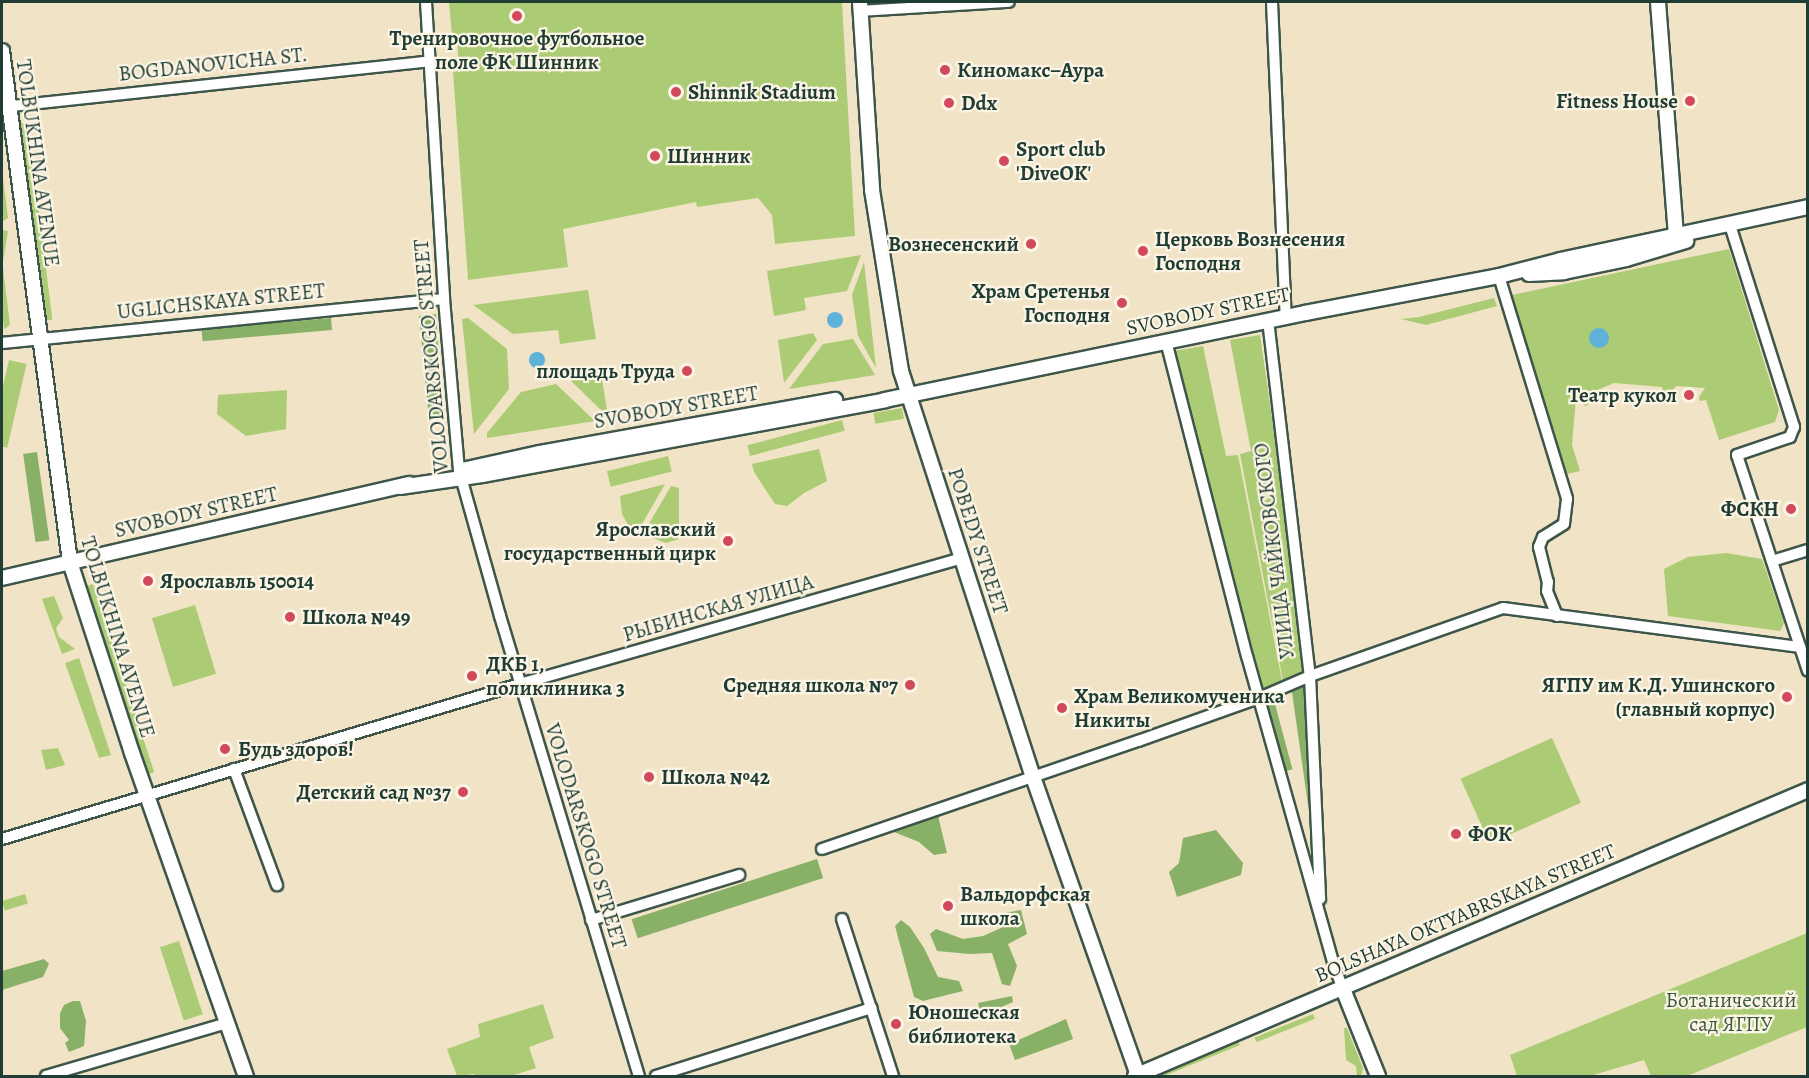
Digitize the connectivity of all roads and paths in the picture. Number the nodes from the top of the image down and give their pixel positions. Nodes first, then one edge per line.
1 (426, 2) edge
2 (1009, 2) edge
3 (1272, 2) edge
4 (1658, 2) edge
5 (860, 6) edge
6 (2, 51) edge
7 (429, 61) junction
8 (5, 107) edge
9 (1808, 207) edge
10 (1730, 225) junction
11 (1681, 238) junction
12 (1562, 266) junction
13 (1499, 276) junction
14 (444, 299) junction
15 (1286, 317) junction
16 (1268, 320) junction
17 (41, 339) junction
18 (1166, 341) junction
19 (2, 343) edge
20 (907, 392) junction
21 (460, 474) junction
22 (1808, 549) edge
23 (962, 558) junction
24 (1772, 561) junction
25 (70, 562) junction
26 (2, 578) edge
27 (1557, 616) junction
28 (1800, 646) junction
29 (1808, 671) edge
30 (1310, 676) junction
31 (520, 684) junction
32 (1259, 698) junction
33 (234, 770) junction
34 (1034, 777) junction
35 (1808, 790) edge
36 (146, 796) junction
37 (2, 838) edge
38 (822, 849) dead end
39 (739, 875) dead end
40 (277, 885) dead end
41 (842, 919) dead end
42 (591, 920) junction
43 (1321, 920) junction
44 (1343, 989) junction
45 (872, 1008) junction
46 (227, 1023) junction
47 (1136, 1076) edge
48 (46, 1077) edge
49 (246, 1077) edge
50 (639, 1077) edge
51 (656, 1077) edge
52 (893, 1077) edge
53 (1378, 1077) edge

1 - 7 street, VOLODARSKOGO STREET
2 - 5 street
3 - 15 street
4 - 11 main road
5 - 20 main road, POBEDY STREET
6 - 8 main road, TOLBUKHINA AVENUE
7 - 8 street, BOGDANOVICHA ST.
7 - 14 street, VOLODARSKOGO STREET
8 - 17 main road, TOLBUKHINA AVENUE
9 - 10 main road, SVOBODY STREET
10 - 11 main road, SVOBODY STREET
10 - 24 street
11 - 12 main road, SVOBODY STREET
11 - 12 main road, SVOBODY STREET
12 - 13 main road, SVOBODY STREET
13 - 15 main road, SVOBODY STREET
13 - 27 street
14 - 17 street, UGLICHSKAYA STREET
14 - 21 street, VOLODARSKOGO STREET
15 - 16 main road, SVOBODY STREET
16 - 18 main road, SVOBODY STREET
16 - 30 street, УЛИЦА ЧАЙКОВСКОГО
17 - 19 street, UGLICHSKAYA STREET
17 - 25 main road, TOLBUKHINA AVENUE
18 - 20 main road, SVOBODY STREET
18 - 32 street, УЛИЦА ЧАЙКОВСКОГО
20 - 21 main road, SVOBODY STREET
20 - 23 main road, POBEDY STREET
21 - 25 main road, SVOBODY STREET
21 - 31 street, VOLODARSKOGO STREET
22 - 24 street
23 - 31 street, РЫБИНСКАЯ УЛИЦА
23 - 34 main road, POBEDY STREET
24 - 28 street
25 - 26 main road, SVOBODY STREET
25 - 36 main road, TOLBUKHINA AVENUE
27 - 28 street
27 - 30 street
28 - 29 street
30 - 32 street
30 - 43 street, УЛИЦА ЧАЙКОВСКОГО
31 - 33 street, РЫБИНСКАЯ УЛИЦА
31 - 42 street, VOLODARSKOGO STREET
32 - 34 street
32 - 43 street, УЛИЦА ЧАЙКОВСКОГО
33 - 36 street, РЫБИНСКАЯ УЛИЦА
33 - 40 street
34 - 38 street
34 - 47 main road, POBEDY STREET
35 - 44 main road, BOLSHAYA OKTYABRSKAYA STREET
36 - 37 street, РЫБИНСКАЯ УЛИЦА
36 - 46 main road, TOLBUKHINA AVENUE
39 - 42 street
41 - 45 street
42 - 50 street, VOLODARSKOGO STREET
43 - 44 street, УЛИЦА ЧАЙКОВСКОГО
44 - 47 main road, BOLSHAYA OKTYABRSKAYA STREET
44 - 53 main road, УЛИЦА ЧАЙКОВСКОГО
45 - 51 street
45 - 52 street
46 - 48 street
46 - 49 main road, TOLBUKHINA AVENUE

